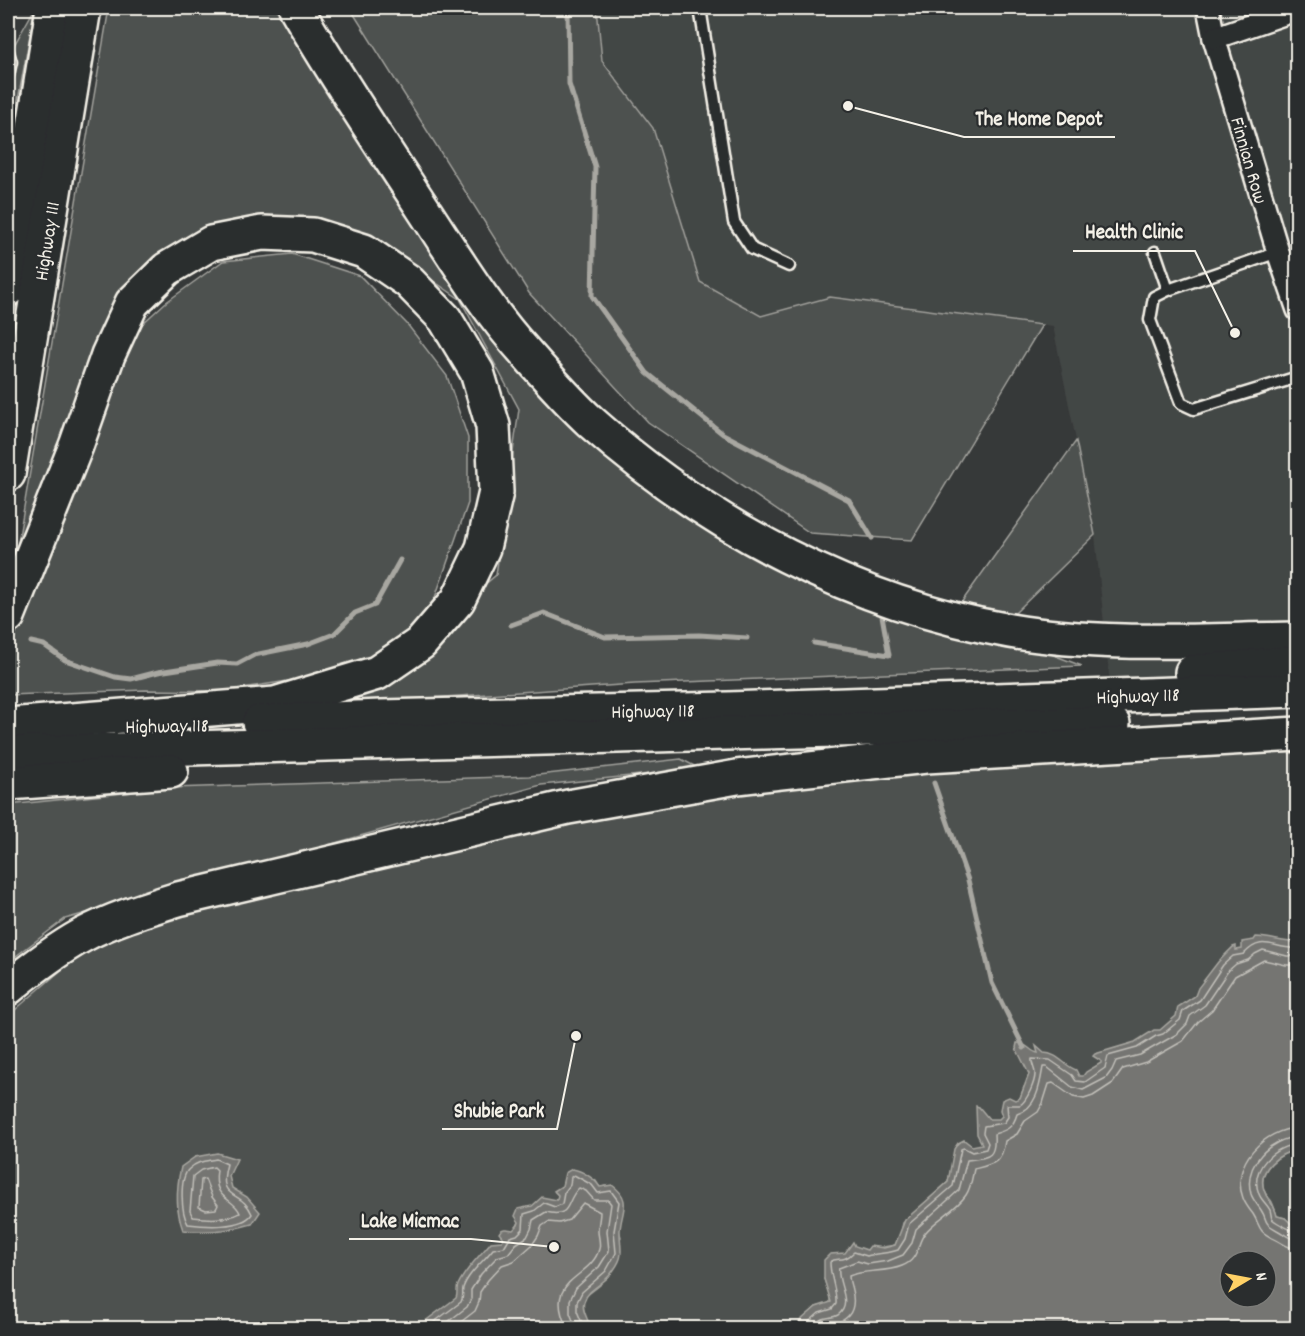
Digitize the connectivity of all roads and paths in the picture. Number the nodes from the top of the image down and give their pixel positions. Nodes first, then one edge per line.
1 (53, 8) edge
2 (84, 8) edge
3 (296, 8) edge
4 (700, 8) edge
5 (1208, 8) edge
6 (1298, 9) edge
7 (1214, 38) junction
8 (8, 52) edge
9 (8, 75) edge
10 (1155, 252) dead end
11 (1278, 252) junction
12 (789, 266) dead end
13 (8, 289) edge
14 (1168, 290) junction
15 (1298, 310) edge
16 (1298, 376) edge
17 (8, 474) edge
18 (8, 616) edge
19 (1298, 639) edge
20 (1298, 662) edge
21 (1298, 690) edge
22 (499, 714) junction
23 (1298, 718) edge
24 (8, 725) edge
25 (1298, 734) edge
26 (383, 743) junction
27 (8, 753) edge
28 (8, 783) edge
29 (8, 988) edge

1 - 13 highway, Highway 111
2 - 17 highway, Highway 111
3 - 19 highway
4 - 12 lane
5 - 7 street, Finnian Row
6 - 7 street
7 - 11 street, Finnian Row
8 - 9 lane
10 - 14 lane
11 - 14 lane
11 - 15 street, Finnian Row
14 - 16 lane
18 - 24 highway
20 - 22 highway
21 - 22 highway, Highway 118
22 - 24 highway, Highway 118
23 - 26 highway, Highway 118
25 - 29 highway
26 - 27 highway, Highway 118
26 - 28 highway

